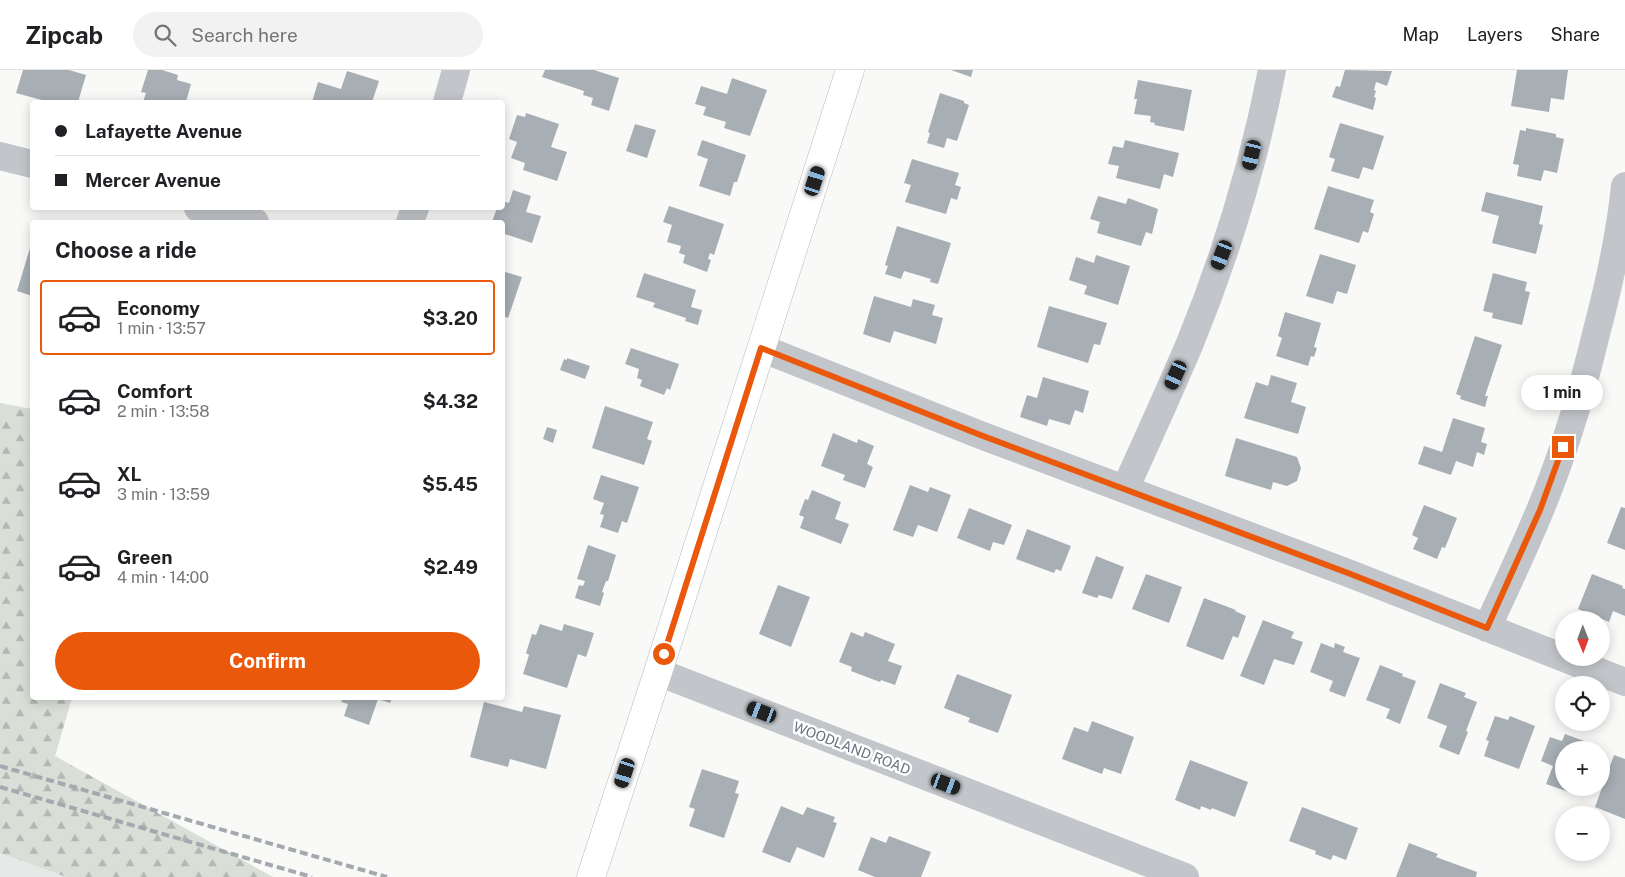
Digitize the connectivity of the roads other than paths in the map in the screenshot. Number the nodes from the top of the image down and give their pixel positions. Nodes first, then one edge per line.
1 (456, 70) edge
2 (850, 70) edge
3 (1272, 70) edge
4 (448, 100) edge
5 (0, 156) edge
6 (30, 164) edge
7 (1625, 186) edge
8 (206, 210) edge
9 (247, 220) edge
10 (761, 348) junction
11 (1125, 489) junction
12 (1487, 628) junction
13 (658, 672) junction
14 (1625, 682) edge
15 (591, 877) edge
16 (1185, 877) edge

1 - 4 street
2 - 10 street
3 - 11 street
5 - 6 street
7 - 12 street
8 - 9 street
10 - 11 street
10 - 13 street
11 - 12 street
12 - 14 street
13 - 15 street
13 - 16 street, WOODLAND ROAD

